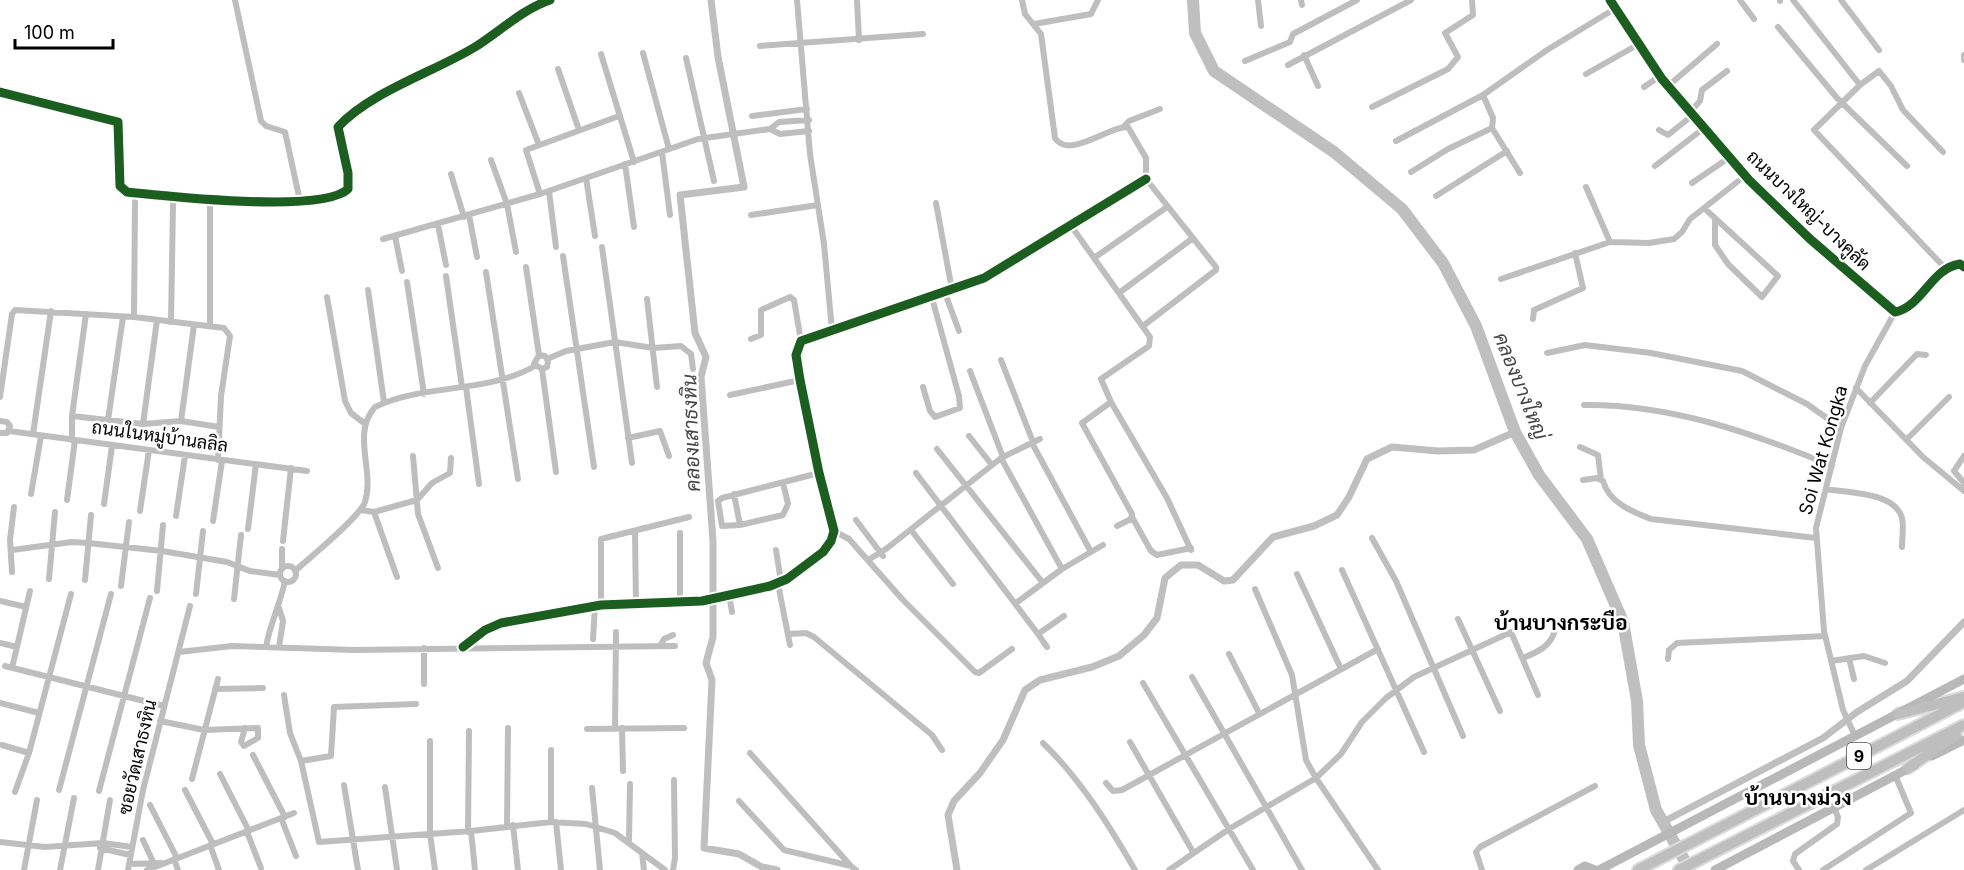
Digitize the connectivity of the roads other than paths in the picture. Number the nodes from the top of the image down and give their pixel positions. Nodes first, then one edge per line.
1 (235, 0) edge
2 (550, 0) edge
3 (797, 0) edge
4 (857, 0) edge
5 (1022, 0) edge
6 (1098, 0) edge
7 (1258, 0) edge
8 (1357, 0) edge
9 (1411, 0) edge
10 (1472, 0) edge
11 (1610, 0) edge
12 (1740, 0) edge
13 (1792, 0) edge
14 (1841, 0) edge
15 (1616, 8) junction
16 (1754, 20) dead end
17 (1034, 24) junction
18 (1261, 26) dead end
19 (1778, 27) dead end
20 (923, 34) dead end
21 (859, 39) junction
22 (802, 44) junction
23 (1639, 44) junction
24 (1717, 44) dead end
25 (760, 46) dead end
26 (1879, 50) dead end
27 (643, 53) dead end
28 (601, 54) dead end
29 (1304, 55) junction
30 (1964, 55) edge
31 (686, 58) dead end
32 (1964, 60) edge
33 (1245, 62) dead end
34 (1288, 65) dead end
35 (558, 69) dead end
36 (1727, 70) dead end
37 (1586, 74) dead end
38 (1660, 76) junction
39 (1860, 85) junction
40 (1668, 86) junction
41 (1318, 87) dead end
42 (1644, 87) dead end
43 (0, 92) edge
44 (519, 93) dead end
45 (1483, 95) junction
46 (1843, 101) junction
47 (1372, 107) dead end
48 (807, 109) junction
49 (1160, 109) dead end
50 (1692, 114) junction
51 (618, 116) junction
52 (752, 116) dead end
53 (808, 120) junction
54 (1124, 126) junction
55 (1492, 128) junction
56 (1704, 128) junction
57 (770, 129) junction
58 (579, 130) junction
59 (1659, 130) dead end
60 (809, 131) junction
61 (705, 137) junction
62 (1396, 141) dead end
63 (539, 145) junction
64 (665, 150) junction
65 (1507, 151) junction
66 (1943, 152) dead end
67 (1730, 157) junction
68 (491, 160) dead end
69 (633, 162) junction
70 (625, 164) junction
71 (1655, 166) dead end
72 (1907, 166) dead end
73 (1412, 172) dead end
74 (1520, 173) dead end
75 (451, 174) dead end
76 (1746, 175) junction
77 (586, 178) junction
78 (1146, 179) junction
79 (714, 181) dead end
80 (1692, 183) dead end
81 (1586, 187) dead end
82 (549, 191) junction
83 (540, 194) junction
84 (1436, 196) dead end
85 (300, 201) junction
86 (135, 202) dead end
87 (936, 203) dead end
88 (173, 204) dead end
89 (507, 204) junction
90 (818, 205) junction
91 (210, 206) dead end
92 (1167, 207) junction
93 (1704, 207) junction
94 (670, 215) dead end
95 (751, 215) dead end
96 (466, 216) junction
97 (1715, 220) junction
98 (438, 225) junction
99 (634, 227) dead end
100 (1072, 227) junction
101 (595, 236) dead end
102 (396, 237) junction
103 (1193, 238) junction
104 (383, 239) dead end
105 (1610, 242) junction
106 (556, 247) dead end
107 (602, 248) dead end
108 (516, 252) dead end
109 (1575, 253) junction
110 (563, 256) dead end
111 (477, 257) dead end
112 (1094, 258) junction
113 (446, 265) dead end
114 (526, 267) dead end
115 (1964, 267) edge
116 (1945, 268) junction
117 (402, 271) dead end
118 (486, 272) dead end
119 (446, 276) dead end
120 (1501, 279) dead end
121 (407, 282) dead end
122 (369, 290) dead end
123 (952, 290) junction
124 (945, 293) junction
125 (1119, 293) junction
126 (327, 297) dead end
127 (932, 298) junction
128 (647, 299) dead end
129 (51, 311) junction
130 (1895, 312) junction
131 (86, 314) junction
132 (123, 317) junction
133 (134, 317) junction
134 (1533, 319) dead end
135 (157, 320) junction
136 (171, 322) junction
137 (194, 325) junction
138 (210, 326) junction
139 (1143, 326) junction
140 (832, 330) junction
141 (958, 331) dead end
142 (751, 339) dead end
143 (801, 341) junction
144 (615, 342) junction
145 (653, 348) junction
146 (578, 349) junction
147 (1547, 353) dead end
148 (539, 355) junction
149 (1926, 355) dead end
150 (548, 358) junction
151 (1001, 360) dead end
152 (535, 366) junction
153 (542, 369) junction
154 (693, 369) dead end
155 (970, 371) dead end
156 (800, 380) junction
157 (503, 381) junction
158 (464, 387) junction
159 (657, 387) dead end
160 (923, 387) dead end
161 (1856, 388) junction
162 (424, 394) junction
163 (730, 395) dead end
164 (0, 397) edge
165 (1949, 397) dead end
166 (384, 402) junction
167 (1111, 402) junction
168 (1870, 403) junction
169 (1584, 405) dead end
170 (72, 416) junction
171 (108, 420) junction
172 (0, 421) edge
173 (180, 421) junction
174 (364, 423) junction
175 (143, 424) junction
176 (219, 427) junction
177 (1841, 428) junction
178 (9, 431) junction
179 (0, 433) edge
180 (33, 434) junction
181 (41, 436) junction
182 (969, 436) dead end
183 (628, 438) junction
184 (1040, 439) dead end
185 (74, 440) junction
186 (1906, 440) junction
187 (1032, 442) junction
188 (112, 446) junction
189 (1580, 447) dead end
190 (937, 449) dead end
191 (149, 450) junction
192 (184, 456) junction
193 (413, 456) dead end
194 (669, 456) dead end
195 (1964, 456) edge
196 (451, 458) dead end
197 (1002, 458) junction
198 (220, 460) junction
199 (632, 463) dead end
200 (256, 464) junction
201 (992, 465) junction
202 (594, 466) dead end
203 (1832, 466) junction
204 (291, 468) junction
205 (307, 471) dead end
206 (556, 472) dead end
207 (819, 473) junction
208 (916, 473) dead end
209 (518, 478) dead end
210 (1583, 480) dead end
211 (1601, 480) junction
212 (783, 483) junction
213 (1964, 483) edge
214 (479, 484) dead end
215 (967, 486) junction
216 (1826, 489) junction
217 (1964, 491) edge
218 (31, 494) dead end
219 (734, 494) junction
220 (67, 500) dead end
221 (417, 500) junction
222 (104, 504) dead end
223 (941, 506) junction
224 (14, 507) dead end
225 (361, 510) junction
226 (140, 511) dead end
227 (55, 512) dead end
228 (374, 512) junction
229 (91, 515) dead end
230 (176, 516) dead end
231 (689, 517) dead end
232 (1132, 517) junction
233 (856, 520) dead end
234 (213, 521) dead end
235 (129, 522) dead end
236 (163, 525) dead end
237 (740, 525) junction
238 (1118, 526) dead end
239 (248, 529) dead end
240 (911, 530) junction
241 (203, 531) dead end
242 (834, 531) junction
243 (635, 533) dead end
244 (680, 533) dead end
245 (241, 535) dead end
246 (1372, 538) dead end
247 (1816, 538) junction
248 (283, 541) dead end
249 (88, 543) junction
250 (51, 545) junction
251 (1103, 545) dead end
252 (126, 547) junction
253 (1902, 547) dead end
254 (282, 549) dead end
255 (12, 550) junction
256 (776, 550) dead end
257 (162, 551) junction
258 (883, 552) junction
259 (1091, 552) junction
260 (200, 557) junction
261 (870, 562) junction
262 (237, 567) junction
263 (438, 568) dead end
264 (1062, 569) junction
265 (1342, 570) dead end
266 (295, 571) junction
267 (12, 572) dead end
268 (281, 572) junction
269 (1297, 574) dead end
270 (397, 577) dead end
271 (49, 579) dead end
272 (85, 580) dead end
273 (285, 581) junction
274 (780, 583) junction
275 (1042, 583) junction
276 (953, 584) dead end
277 (121, 586) dead end
278 (1255, 589) dead end
279 (30, 591) dead end
280 (157, 591) dead end
281 (70, 594) dead end
282 (111, 594) dead end
283 (196, 594) dead end
284 (729, 596) junction
285 (150, 598) dead end
286 (234, 599) dead end
287 (0, 601) edge
288 (680, 603) junction
289 (1016, 603) junction
290 (636, 605) junction
291 (190, 606) dead end
292 (598, 606) junction
293 (26, 607) junction
294 (279, 608) junction
295 (732, 612) dead end
296 (1064, 616) dead end
297 (1458, 619) dead end
298 (1555, 630) dead end
299 (616, 632) dead end
300 (1038, 633) junction
301 (789, 634) junction
302 (673, 635) dead end
303 (1825, 636) junction
304 (593, 639) dead end
305 (0, 643) edge
306 (790, 645) dead end
307 (616, 646) junction
308 (660, 646) junction
309 (675, 646) dead end
310 (17, 647) junction
311 (267, 647) junction
312 (279, 647) junction
313 (462, 647) junction
314 (1047, 647) dead end
315 (424, 648) junction
316 (1012, 649) dead end
317 (1378, 649) junction
318 (1470, 650) junction
319 (179, 652) junction
320 (1229, 654) dead end
321 (1523, 658) junction
322 (1849, 658) junction
323 (1668, 659) dead end
324 (1832, 661) junction
325 (1885, 663) dead end
326 (5, 666) dead end
327 (1431, 667) junction
328 (12, 668) junction
329 (1341, 669) junction
330 (48, 676) junction
331 (1192, 677) dead end
332 (218, 679) dead end
333 (1854, 679) dead end
334 (1964, 679) edge
335 (1143, 683) dead end
336 (424, 684) dead end
337 (87, 686) junction
338 (263, 688) dead end
339 (216, 690) junction
340 (1395, 691) junction
341 (1297, 694) junction
342 (284, 695) dead end
343 (1538, 695) dead end
344 (124, 696) junction
345 (1964, 697) edge
346 (1964, 702) edge
347 (0, 703) edge
348 (416, 704) dead end
349 (164, 706) junction
350 (1500, 711) dead end
351 (39, 713) junction
352 (1259, 713) junction
353 (1898, 714) junction
354 (160, 721) junction
355 (1964, 725) edge
356 (245, 728) dead end
357 (508, 728) dead end
358 (684, 728) dead end
359 (587, 729) dead end
360 (619, 729) junction
361 (204, 730) junction
362 (469, 730) dead end
363 (1964, 730) edge
364 (1223, 734) junction
365 (1463, 736) dead end
366 (1855, 736) junction
367 (1964, 740) edge
368 (430, 741) dead end
369 (1130, 742) dead end
370 (1043, 743) dead end
371 (2, 745) dead end
372 (551, 750) dead end
373 (942, 750) dead end
374 (1424, 752) dead end
375 (29, 753) junction
376 (750, 753) dead end
377 (253, 755) dead end
378 (1187, 755) junction
379 (301, 761) junction
380 (1908, 768) junction
381 (623, 771) dead end
382 (220, 774) dead end
383 (1150, 775) junction
384 (1895, 775) junction
385 (1316, 778) junction
386 (192, 779) dead end
387 (674, 780) dead end
388 (1106, 783) dead end
389 (344, 784) dead end
390 (630, 784) dead end
391 (1595, 786) dead end
392 (386, 787) dead end
393 (592, 788) dead end
394 (59, 790) dead end
395 (185, 790) dead end
396 (99, 791) dead end
397 (15, 792) dead end
398 (74, 798) dead end
399 (37, 800) dead end
400 (110, 800) dead end
401 (739, 801) dead end
402 (150, 805) dead end
403 (1833, 806) junction
404 (1267, 808) junction
405 (1964, 810) edge
406 (294, 813) dead end
407 (283, 818) junction
408 (554, 822) junction
409 (510, 825) junction
410 (594, 826) junction
411 (1229, 829) junction
412 (248, 831) junction
413 (469, 832) junction
414 (430, 834) junction
415 (392, 835) junction
416 (353, 839) junction
417 (143, 840) dead end
418 (0, 842) edge
419 (629, 842) junction
420 (65, 844) junction
421 (212, 845) junction
422 (28, 846) junction
423 (103, 846) junction
424 (132, 847) junction
425 (1193, 852) junction
426 (642, 853) junction
427 (130, 855) junction
428 (296, 856) dead end
429 (176, 858) junction
430 (157, 865) junction
431 (130, 868) edge
432 (261, 868) dead end
433 (853, 868) edge
434 (24, 870) edge
435 (60, 870) edge
436 (98, 870) edge
437 (147, 870) edge
438 (178, 870) edge
439 (219, 870) edge
440 (358, 870) edge
441 (396, 870) edge
442 (435, 870) edge
443 (475, 870) edge
444 (518, 870) edge
445 (561, 870) edge
446 (600, 870) edge
447 (644, 870) edge
448 (665, 870) edge
449 (673, 870) edge
450 (1136, 870) edge
451 (1169, 870) edge
452 (1252, 870) edge
453 (1302, 870) edge
454 (1378, 870) edge
455 (1482, 870) edge
456 (1578, 870) edge
457 (1597, 870) edge
458 (1638, 870) edge
459 (1679, 870) edge
460 (1715, 870) edge
461 (1799, 870) edge
462 (1823, 870) edge
463 (1866, 870) edge

1 - 85 street
2 - 85 street
3 - 22 street
4 - 21 street
5 - 17 street
6 - 17 street
7 - 18 street
8 - 33 street
9 - 29 street
10 - 47 street
11 - 15 street, ถนนบางใหญ่-บางคูลัด
12 - 16 street
13 - 39 street
14 - 26 street
15 - 23 street, ถนนบางใหญ่-บางคูลัด
15 - 45 street
17 - 54 street
19 - 46 street
20 - 21 street
21 - 22 street
22 - 25 street
22 - 48 street
23 - 37 street
23 - 38 street, ถนนบางใหญ่-บางคูลัด
24 - 40 street
27 - 64 street
28 - 51 street
29 - 34 street
29 - 41 street
30 - 32 street
31 - 61 street
35 - 58 street
36 - 50 street
38 - 40 street, ถนนบางใหญ่-บางคูลัด
38 - 42 street
39 - 46 street
39 - 66 street
40 - 50 street, ถนนบางใหญ่-บางคูลัด
43 - 85 street
44 - 63 street
45 - 55 street
45 - 62 street
46 - 72 street
46 - 116 street
48 - 52 street
48 - 53 street
49 - 54 street
50 - 56 street, ถนนบางใหญ่-บางคูลัด
50 - 59 street
51 - 58 street
51 - 69 street
53 - 57 street
53 - 60 street
54 - 78 street
55 - 65 street
55 - 73 street
56 - 67 street, ถนนบางใหญ่-บางคูลัด
56 - 71 street
57 - 60 street
57 - 61 street
58 - 63 street
60 - 90 street
61 - 64 street
61 - 79 street
63 - 83 street
64 - 69 street
64 - 94 street
65 - 74 street
65 - 84 street
67 - 76 street, ถนนบางใหญ่-บางคูลัด
67 - 80 street
68 - 89 street
69 - 70 street
70 - 77 street
70 - 99 street
75 - 96 street
76 - 93 street
76 - 130 street, ถนนบางใหญ่-บางคูลัด
77 - 82 street
77 - 101 street
78 - 92 street
78 - 100 street
81 - 105 street
82 - 83 street
82 - 106 street
83 - 89 street
86 - 133 street
87 - 123 street
88 - 136 street
89 - 96 street
89 - 108 street
90 - 95 street
90 - 140 street
91 - 138 street
92 - 103 street
92 - 112 street
93 - 97 street
93 - 105 street
96 - 98 street
96 - 111 street
97 - 97 street
98 - 102 street
98 - 113 street
100 - 112 street
100 - 123 street
102 - 104 street
102 - 117 street
103 - 125 street
103 - 139 street
105 - 109 street
107 - 144 street
109 - 120 street
109 - 134 street
110 - 146 street
112 - 125 street
114 - 148 street
115 - 116 street
116 - 130 street
118 - 157 street
119 - 158 street
121 - 162 street
122 - 166 street
123 - 124 street
124 - 127 street
124 - 141 street
125 - 139 street
126 - 174 street
127 - 140 street
127 - 160 street
128 - 145 street
129 - 131 street
129 - 164 street
129 - 180 street
130 - 161 street, Soi Wat Kongka
131 - 132 street
131 - 170 street
132 - 133 street
132 - 171 street
133 - 135 street
135 - 136 street
135 - 175 street
136 - 137 street
137 - 138 street
137 - 173 street
138 - 176 street
139 - 167 street
140 - 143 street
142 - 143 street
143 - 156 street
144 - 145 street
144 - 146 street
144 - 183 street
145 - 154 street
145 - 159 street
146 - 150 street
146 - 202 street
147 - 177 street
148 - 150 street
148 - 152 street
149 - 168 street
150 - 153 street
151 - 187 street
152 - 153 street
152 - 157 street
153 - 206 street
155 - 197 street
156 - 163 street
156 - 207 street
157 - 158 street
157 - 209 street
158 - 162 street
158 - 214 street
161 - 168 street
161 - 177 street, Soi Wat Kongka
162 - 166 street
165 - 186 street
166 - 174 street
167 - 232 street
167 - 232 street
168 - 186 street
169 - 203 street
170 - 171 street
170 - 185 street
171 - 175 street
172 - 178 street
173 - 175 street
173 - 176 street
174 - 225 street
176 - 198 street
177 - 203 street, Soi Wat Kongka
178 - 179 street, ถนนในหมู่บ้านลลิล
178 - 180 street, ถนนในหมู่บ้านลลิล
180 - 181 street, ถนนในหมู่บ้านลลิล
181 - 185 street, ถนนในหมู่บ้านลลิล
181 - 218 street
182 - 201 street
183 - 194 street
183 - 199 street
184 - 187 street
185 - 188 street, ถนนในหมู่บ้านลลิล
185 - 220 street
186 - 217 street
187 - 197 street
187 - 259 street
188 - 191 street, ถนนในหมู่บ้านลลิล
188 - 222 street
189 - 211 street
190 - 215 street
191 - 192 street, ถนนในหมู่บ้านลลิล
191 - 226 street
192 - 198 street, ถนนในหมู่บ้านลลิล
192 - 230 street
193 - 221 street
195 - 213 street
196 - 221 street
197 - 201 street
197 - 264 street
198 - 200 street, ถนนในหมู่บ้านลลิล
198 - 234 street
200 - 204 street, ถนนในหมู่บ้านลลิล
200 - 239 street
201 - 215 street
203 - 216 street, Soi Wat Kongka
204 - 205 street, ถนนในหมู่บ้านลลิล
204 - 248 street
207 - 212 street
207 - 242 street
208 - 223 street
210 - 211 street
211 - 247 street
212 - 219 street
212 - 237 street
215 - 223 street
215 - 275 street
216 - 247 street, Soi Wat Kongka
216 - 253 street
219 - 237 street
219 - 237 street
221 - 228 street
221 - 263 street
223 - 240 street
223 - 289 street
224 - 255 street
225 - 228 street
225 - 266 street
227 - 250 street
228 - 270 street
229 - 249 street
231 - 292 street
232 - 238 street
233 - 258 street
235 - 252 street
236 - 257 street
240 - 258 street
240 - 276 street
241 - 260 street
242 - 261 street
242 - 274 street
243 - 290 street
244 - 288 street
245 - 262 street
246 - 327 street
247 - 303 street, Soi Wat Kongka
249 - 250 street
249 - 252 street
249 - 272 street
250 - 255 street
250 - 271 street
251 - 259 street
252 - 257 street
252 - 277 street
254 - 268 street
255 - 267 street
256 - 274 street
257 - 260 street
257 - 280 street
258 - 261 street
259 - 264 street
260 - 262 street
260 - 283 street
261 - 316 street
262 - 268 street
262 - 286 street
264 - 275 street
265 - 317 street
266 - 268 street
266 - 273 street
268 - 273 street
269 - 329 street
273 - 294 street
274 - 284 street
274 - 301 street
275 - 289 street
278 - 341 street
279 - 293 street
281 - 330 street
282 - 337 street
284 - 288 street
284 - 295 street
285 - 344 street
287 - 293 street
288 - 290 street
289 - 300 street
290 - 292 street
291 - 319 street, ซอยวัดเสาธงหิน
292 - 304 street
292 - 313 street
293 - 310 street
294 - 311 street
294 - 312 street
296 - 300 street
297 - 318 street
298 - 321 street
299 - 307 street
300 - 314 street
301 - 306 street
301 - 373 street
302 - 308 street
303 - 323 street
303 - 324 street, Soi Wat Kongka
305 - 310 street
307 - 308 street
307 - 313 street
307 - 360 street
308 - 309 street
310 - 328 street
311 - 312 street
311 - 319 street
312 - 315 street
313 - 315 street
315 - 336 street
317 - 329 street
317 - 340 street
318 - 321 street
318 - 327 street
318 - 350 street
319 - 349 street, ซอยวัดเสาธงหิน
320 - 352 street
321 - 343 street
322 - 324 street
322 - 325 street
322 - 333 street
324 - 366 street, Soi Wat Kongka
326 - 328 street
327 - 340 street
327 - 365 street
328 - 330 street
329 - 341 street
330 - 337 street
330 - 351 street
331 - 364 street
332 - 339 street
334 - 353 main road
335 - 378 street
337 - 344 street
337 - 394 street
338 - 339 street
339 - 361 street
340 - 374 street
340 - 385 street
341 - 352 street
341 - 385 street
342 - 379 street
344 - 349 street
344 - 396 street
345 - 353 highway
346 - 458 highway, 9
347 - 351 street
348 - 379 street
349 - 354 street, ซอยวัดเสาธงหิน
351 - 375 street
352 - 364 street
353 - 366 main road
354 - 361 street
354 - 424 street, ซอยวัดเสาธงหิน
355 - 459 highway, 9
356 - 361 street
357 - 409 street
358 - 360 street
359 - 360 street
360 - 381 street
361 - 386 street
362 - 413 street
363 - 380 highway
364 - 378 street
364 - 404 street
366 - 457 main road
367 - 380 main road
368 - 414 street
369 - 383 street
370 - 450 street
371 - 375 street
372 - 408 street
375 - 397 street
376 - 433 street
377 - 407 street
378 - 383 street
378 - 411 street
379 - 416 street
380 - 384 main road
382 - 412 street
383 - 388 street
383 - 425 street
384 - 403 main road
384 - 462 street
385 - 404 street
385 - 454 street
387 - 449 street
389 - 416 street
390 - 419 street
391 - 455 street
392 - 415 street
393 - 410 street
395 - 421 street
398 - 420 street
399 - 422 street
400 - 423 street
401 - 433 street
402 - 429 street
403 - 460 main road
403 - 461 street
404 - 411 street
404 - 453 street
405 - 463 street
406 - 407 street
407 - 412 street
407 - 428 street
408 - 409 street
408 - 410 street
408 - 445 street
409 - 413 street
409 - 444 street
410 - 419 street
410 - 446 street
411 - 425 street
411 - 452 street
412 - 421 street
412 - 432 street
413 - 414 street
413 - 443 street
414 - 415 street
414 - 442 street
415 - 416 street
415 - 441 street
416 - 440 street
417 - 430 street
418 - 422 street
419 - 426 street
420 - 422 street
420 - 423 street
420 - 435 street
421 - 429 street
421 - 439 street
422 - 434 street
423 - 424 street
423 - 427 street
423 - 436 street
424 - 427 street, ซอยวัดเสาธงหิน
425 - 451 street
426 - 447 street
426 - 448 street
427 - 431 street, ซอยวัดเสาธงหิน
429 - 430 street
429 - 438 street
430 - 431 street
430 - 437 street
456 - 457 main road

